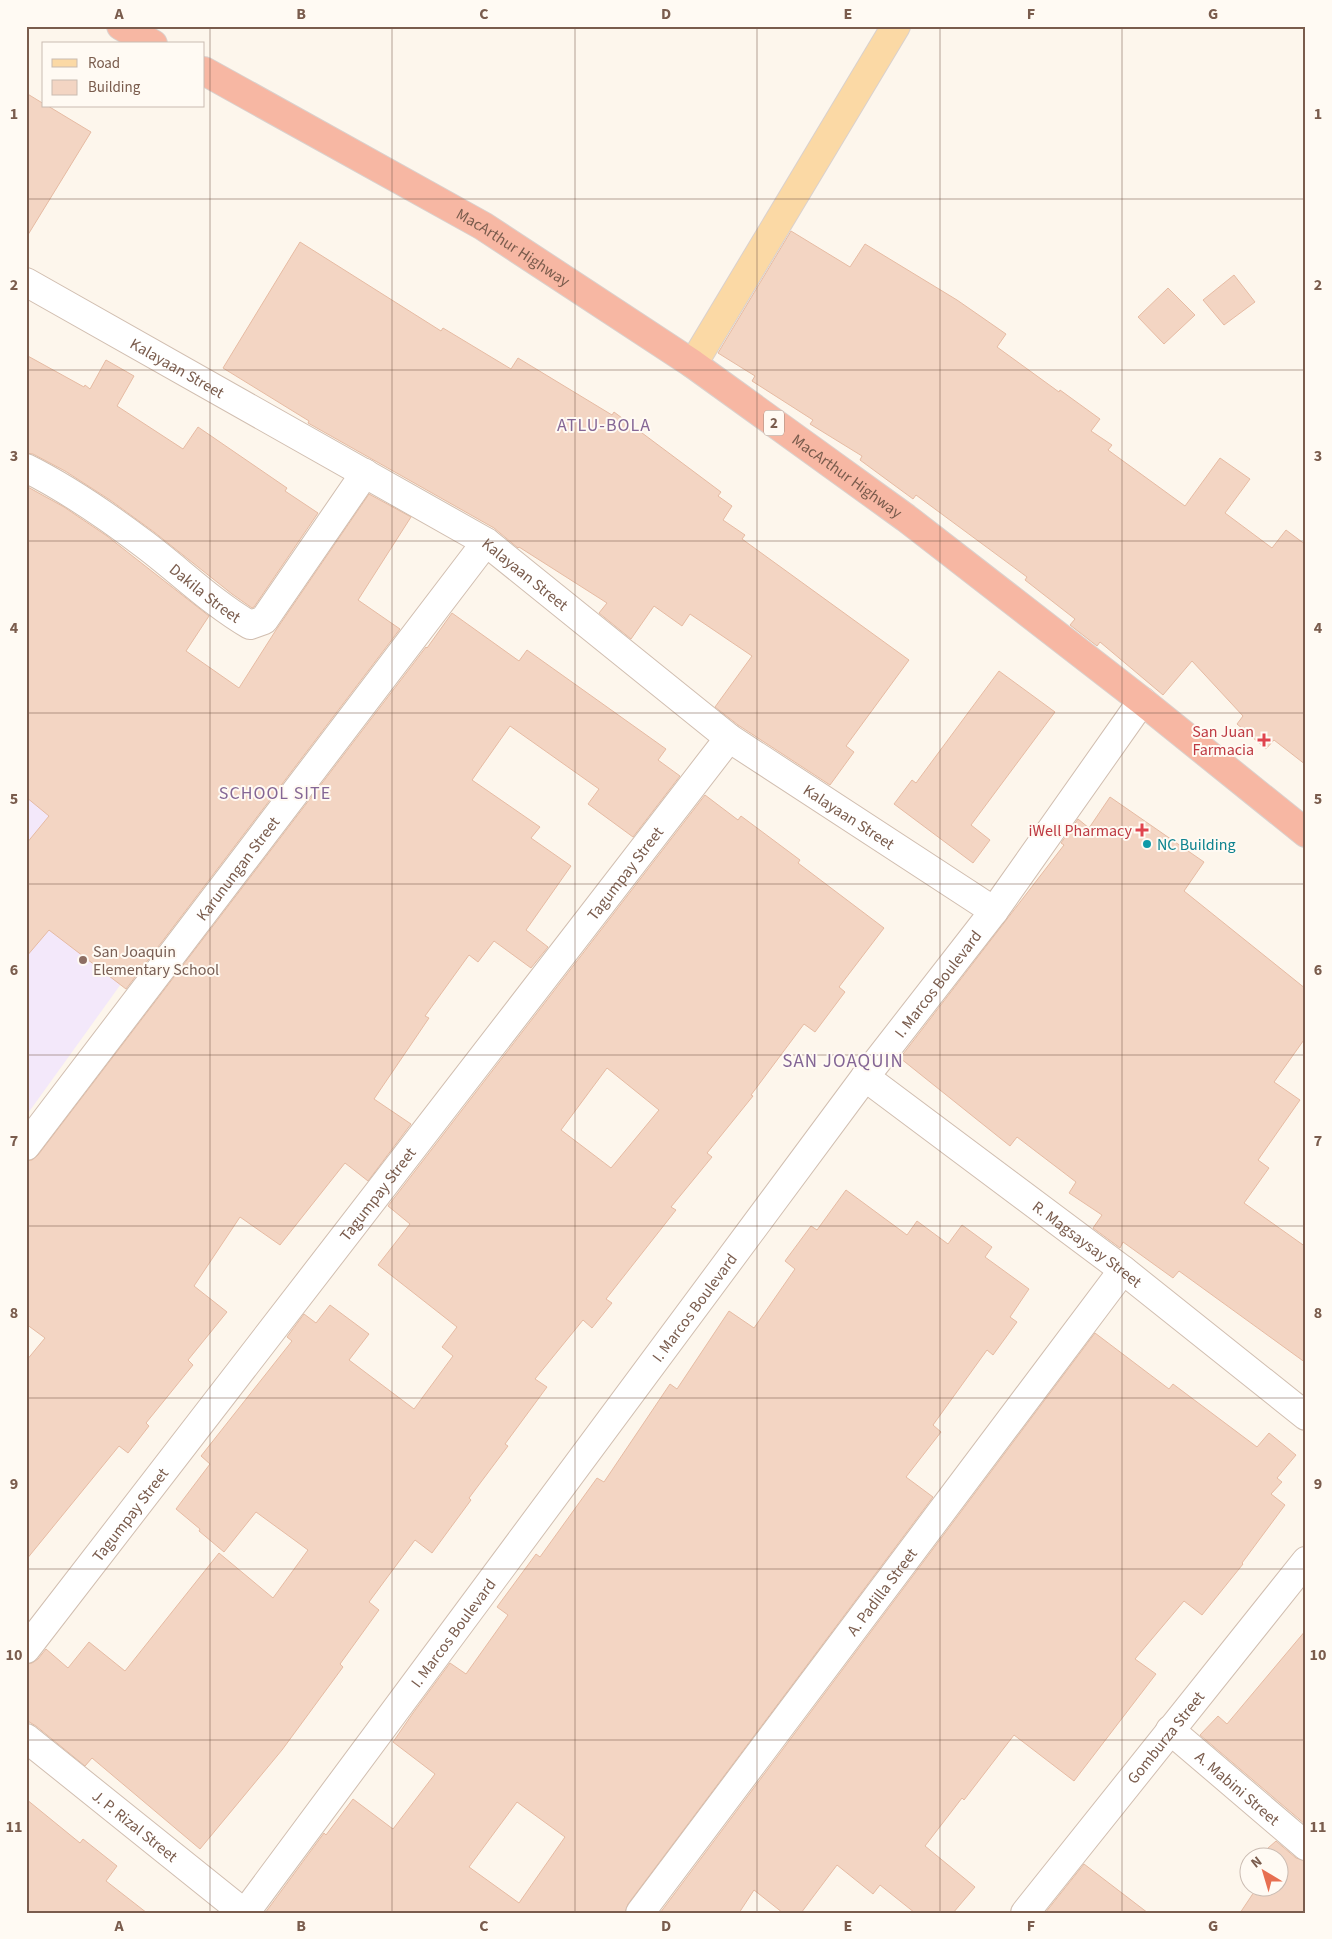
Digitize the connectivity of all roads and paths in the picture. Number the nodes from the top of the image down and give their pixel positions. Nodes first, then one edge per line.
1 (121, 26) edge
2 (896, 26) edge
3 (149, 42) edge
4 (205, 72) edge
5 (26, 282) edge
6 (693, 364) junction
7 (26, 468) edge
8 (365, 473) junction
9 (486, 542) junction
10 (1142, 701) junction
11 (729, 738) junction
12 (1306, 833) edge
13 (994, 911) junction
14 (865, 1077) junction
15 (26, 1146) edge
16 (1123, 1270) junction
17 (1306, 1416) edge
18 (1306, 1561) edge
19 (26, 1650) edge
20 (1170, 1730) junction
21 (26, 1738) edge
22 (1306, 1846) edge
23 (244, 1913) edge
24 (640, 1913) edge
25 (1025, 1913) edge

1 - 3 highway
2 - 6 main road
4 - 6 highway, MacArthur Highway / 2
5 - 8 street, Kalayaan Street
6 - 10 highway, MacArthur Highway / 2
7 - 8 street, Dakila Street
8 - 9 street, Kalayaan Street
9 - 11 street, Kalayaan Street
9 - 15 street, Karunungan Street
10 - 12 highway, MacArthur Highway / 2
10 - 13 street, I. Marcos Boulevard
11 - 13 street, Kalayaan Street
11 - 19 street, Tagumpay Street
13 - 14 street, I. Marcos Boulevard
14 - 16 street, R. Magsaysay Street
14 - 23 street, I. Marcos Boulevard
16 - 17 street, R. Magsaysay Street
16 - 24 street, A. Padilla Street
18 - 20 street, Gomburza Street
20 - 22 street, A. Mabini Street
20 - 25 street, Gomburza Street
21 - 23 street, J. P. Rizal Street

